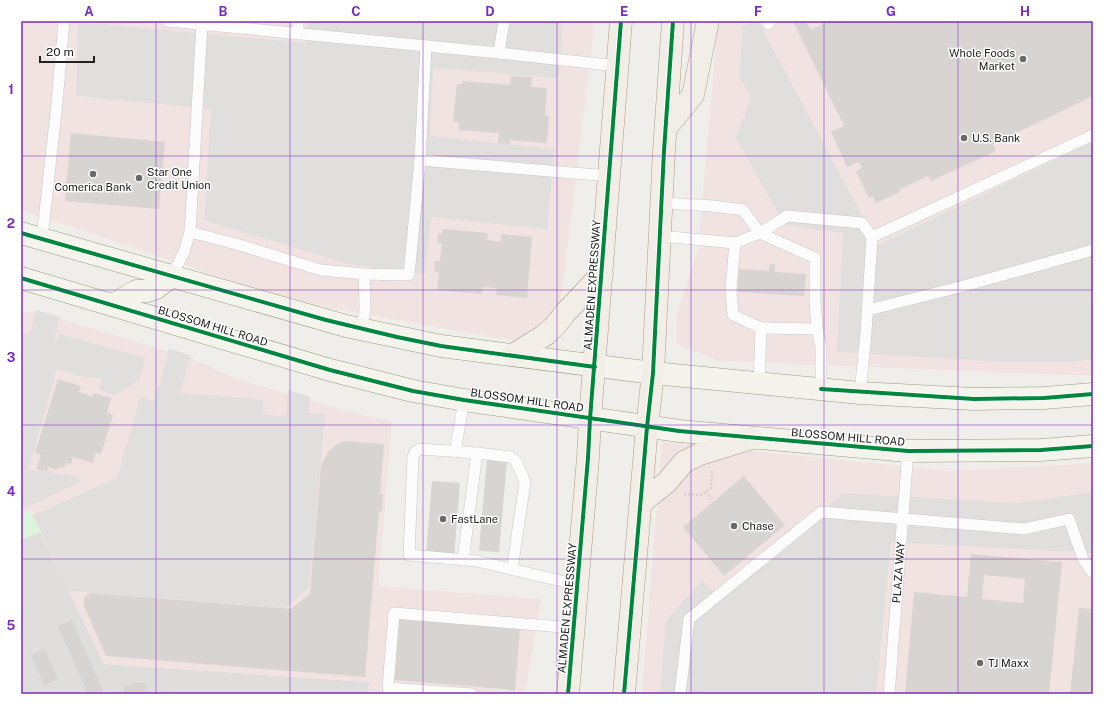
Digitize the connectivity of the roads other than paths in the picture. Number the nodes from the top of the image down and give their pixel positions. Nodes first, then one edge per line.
1 (64, 21) edge
2 (167, 21) edge
3 (298, 21) edge
4 (504, 21) edge
5 (621, 21) edge
6 (673, 21) edge
7 (708, 21) edge
8 (202, 24) junction
9 (298, 34) junction
10 (426, 46) junction
11 (499, 53) junction
12 (618, 66) junction
13 (666, 128) junction
14 (1093, 135) edge
15 (420, 160) junction
16 (609, 176) junction
17 (662, 203) junction
18 (190, 232) junction
19 (760, 233) junction
20 (21, 234) edge
21 (660, 236) junction
22 (872, 237) junction
23 (42, 239) junction
24 (734, 243) junction
25 (1093, 250) edge
26 (364, 274) junction
27 (602, 274) junction
28 (172, 276) junction
29 (21, 278) edge
30 (113, 305) junction
31 (868, 310) junction
32 (761, 328) junction
33 (362, 330) junction
34 (817, 330) junction
35 (513, 355) junction
36 (595, 367) junction
37 (654, 373) junction
38 (759, 383) junction
39 (821, 389) junction
40 (860, 392) junction
41 (1093, 394) edge
42 (464, 400) junction
43 (590, 419) junction
44 (648, 427) junction
45 (752, 438) junction
46 (1093, 446) edge
47 (908, 450) junction
48 (456, 452) junction
49 (477, 453) junction
50 (641, 503) junction
51 (902, 518) junction
52 (463, 560) junction
53 (512, 570) junction
54 (1093, 572) edge
55 (578, 585) junction
56 (574, 628) junction
57 (472, 694) edge
58 (568, 694) edge
59 (624, 694) edge
60 (680, 694) edge
61 (889, 694) edge

1 - 23 lane
2 - 8 lane
3 - 9 lane
4 - 11 lane
5 - 12 main road, ALMADEN EXPRESSWAY
6 - 13 main road
7 - 13 main road
8 - 9 lane
8 - 18 lane
9 - 10 lane
10 - 11 lane
10 - 15 lane
11 - 12 lane
12 - 16 main road, ALMADEN EXPRESSWAY
13 - 17 main road
14 - 22 lane
15 - 16 lane
15 - 26 lane
16 - 27 main road, ALMADEN EXPRESSWAY
17 - 19 lane
17 - 21 main road
18 - 26 lane
18 - 28 lane
19 - 22 lane
19 - 24 lane
19 - 34 lane
20 - 23 main road
21 - 24 lane
21 - 37 main road
22 - 31 lane
23 - 28 main road
24 - 32 lane
25 - 31 lane
26 - 33 lane
27 - 35 main road
27 - 36 main road, ALMADEN EXPRESSWAY
28 - 30 main road
28 - 33 main road
29 - 30 main road, BLOSSOM HILL ROAD
30 - 42 main road, BLOSSOM HILL ROAD
31 - 40 lane
32 - 34 lane
32 - 38 lane
33 - 35 main road
34 - 39 lane
35 - 36 main road
36 - 37 main road
36 - 43 main road, ALMADEN EXPRESSWAY
37 - 38 main road
37 - 44 main road
38 - 39 main road
39 - 40 main road
40 - 41 main road
42 - 43 main road, BLOSSOM HILL ROAD
42 - 48 lane
43 - 44 main road, BLOSSOM HILL ROAD
43 - 55 main road, ALMADEN EXPRESSWAY
44 - 45 main road, BLOSSOM HILL ROAD
44 - 50 main road
45 - 47 main road, BLOSSOM HILL ROAD
45 - 50 main road
46 - 47 main road, BLOSSOM HILL ROAD
47 - 51 lane, PLAZA WAY
48 - 49 lane
48 - 52 lane
49 - 52 lane
49 - 53 lane
50 - 59 main road
51 - 54 lane
51 - 60 lane
51 - 61 lane, PLAZA WAY
52 - 53 lane
53 - 55 lane
55 - 56 main road, ALMADEN EXPRESSWAY
56 - 57 lane
56 - 58 main road, ALMADEN EXPRESSWAY

